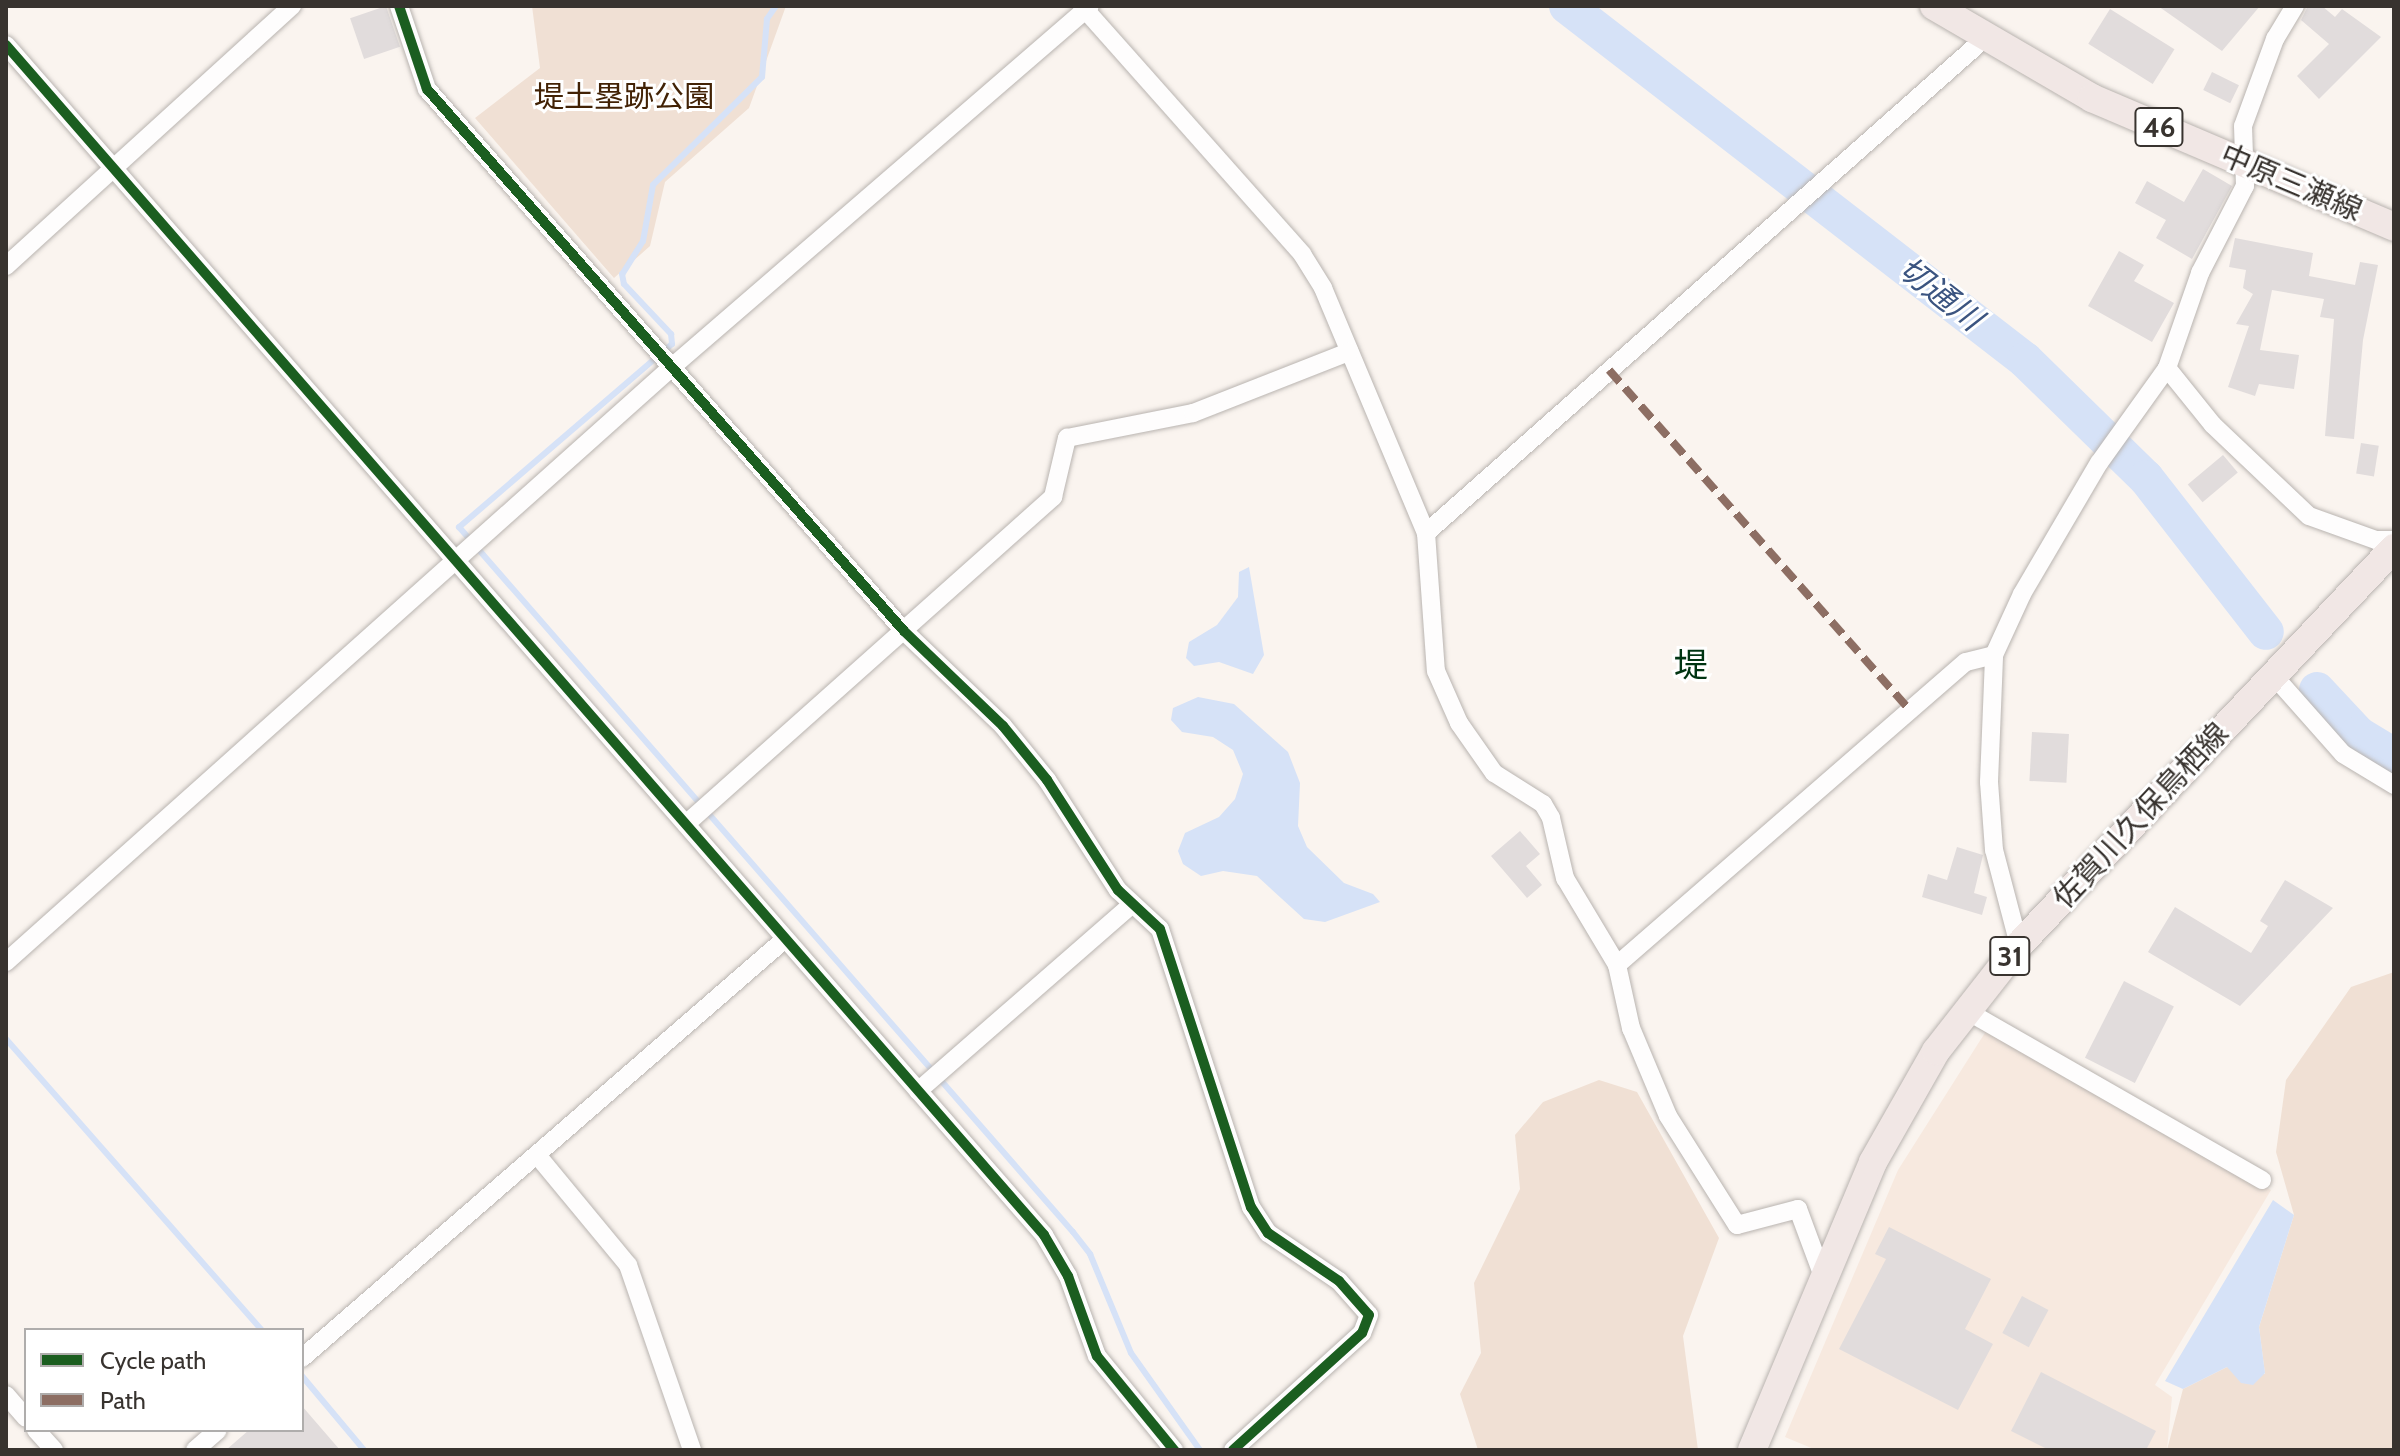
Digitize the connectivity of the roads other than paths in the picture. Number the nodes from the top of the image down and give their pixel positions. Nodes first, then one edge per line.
1 (292, 6) edge
2 (399, 6) edge
3 (1934, 6) edge
4 (2295, 6) edge
5 (1086, 7) edge
6 (1984, 39) junction
7 (6, 45) edge
8 (2244, 163) junction
9 (113, 167) junction
10 (2394, 227) edge
11 (6, 266) edge
12 (1349, 352) junction
13 (672, 367) junction
14 (2167, 368) junction
15 (1426, 533) junction
16 (2394, 540) edge
17 (2394, 548) edge
18 (456, 561) junction
19 (904, 631) junction
20 (1994, 655) junction
21 (2274, 676) junction
22 (2394, 785) edge
23 (686, 824) junction
24 (1131, 905) junction
25 (785, 939) junction
26 (2019, 945) junction
27 (6, 962) edge
28 (1617, 965) junction
29 (1967, 1011) junction
30 (918, 1091) junction
31 (537, 1155) junction
32 (2262, 1180) dead end
33 (1824, 1279) junction
34 (304, 1356) edge
35 (6, 1395) edge
36 (24, 1416) edge
37 (38, 1432) edge
38 (216, 1432) edge
39 (54, 1450) edge
40 (195, 1450) edge
41 (692, 1450) edge
42 (1174, 1450) edge
43 (1233, 1450) edge
44 (1752, 1450) edge

1 - 9 street
2 - 13 street
3 - 6 main road, 中原三瀬線 / 46
4 - 8 street
5 - 12 street
5 - 13 street
6 - 8 main road, 中原三瀬線 / 46
6 - 15 street
7 - 9 street
8 - 10 main road, 中原三瀬線 / 46
8 - 14 street
9 - 11 street
9 - 18 street
12 - 15 street
12 - 19 street
13 - 18 street
13 - 19 street
14 - 16 street
14 - 20 street
15 - 28 street
17 - 21 main road, 佐賀川久保鳥栖線 / 31
18 - 23 street
18 - 27 street
19 - 23 street
19 - 24 street
20 - 26 street
20 - 28 street
21 - 22 street
21 - 26 main road, 佐賀川久保鳥栖線 / 31
23 - 25 street
24 - 30 street
24 - 43 street
25 - 30 street
25 - 31 street
26 - 29 main road, 佐賀川久保鳥栖線 / 31
28 - 33 street
29 - 32 street
29 - 33 main road, 佐賀川久保鳥栖線 / 31
30 - 42 street
31 - 34 street
31 - 41 street
33 - 44 main road, 佐賀川久保鳥栖線 / 31
35 - 36 street
37 - 39 street
38 - 40 street

